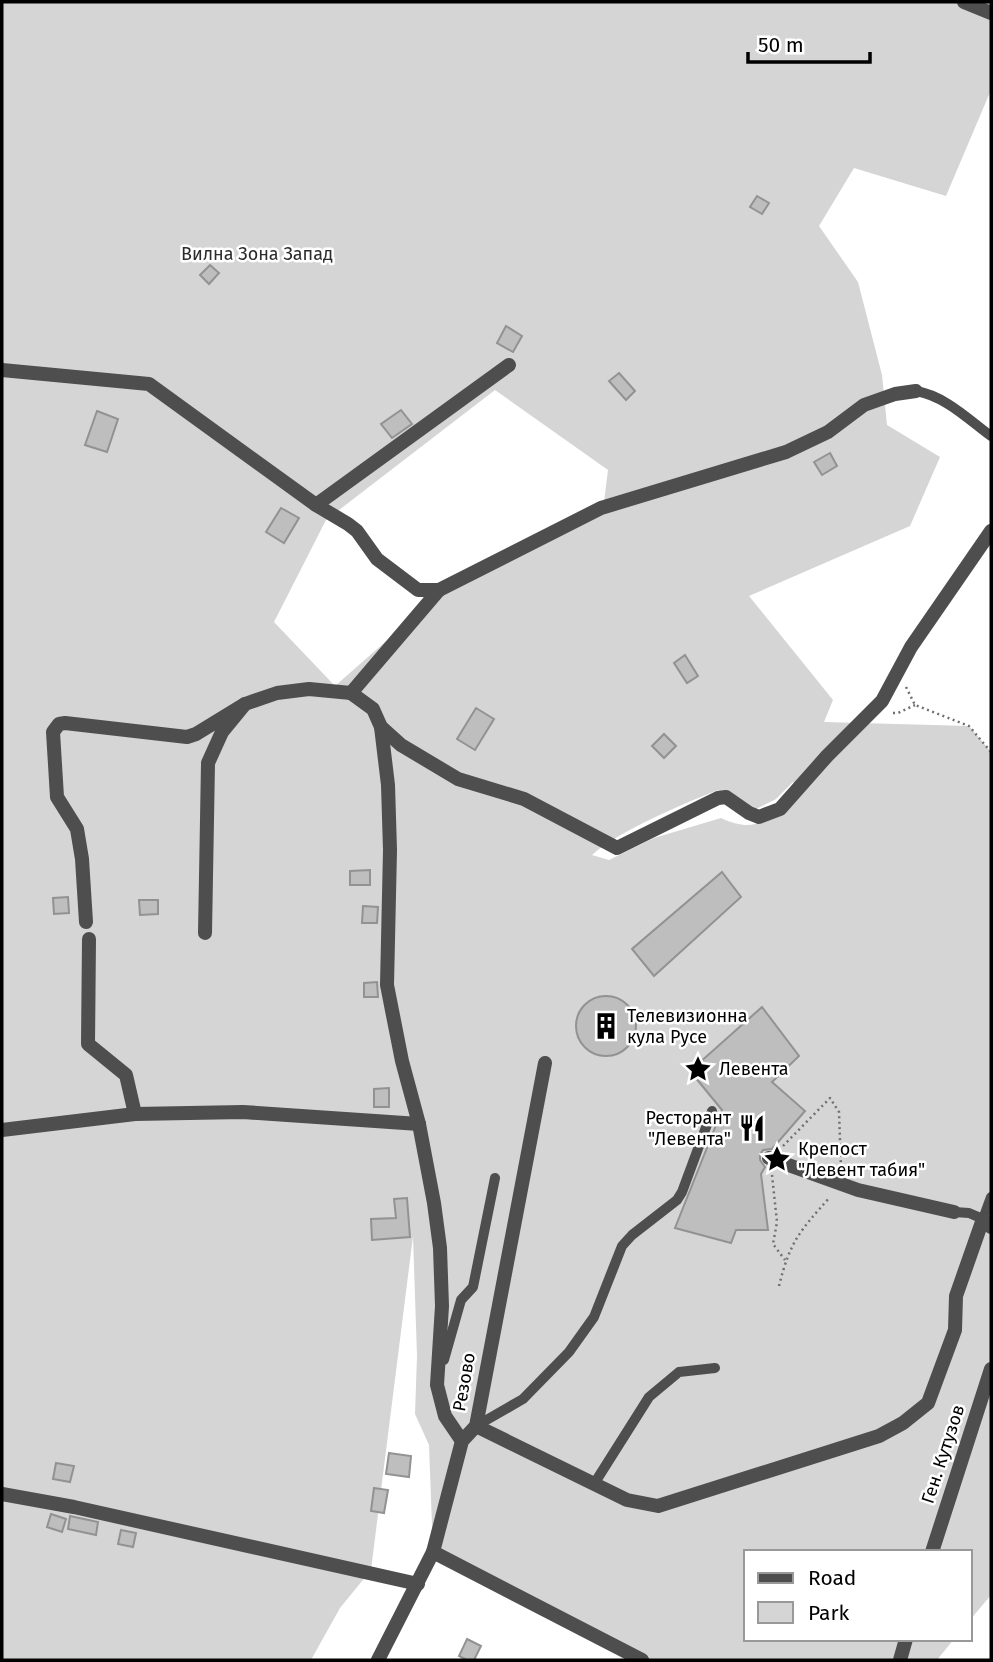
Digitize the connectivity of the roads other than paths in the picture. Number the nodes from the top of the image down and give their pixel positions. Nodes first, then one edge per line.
1 (964, 2) edge
2 (991, 13) edge
3 (509, 365) dead end
4 (2, 369) edge
5 (916, 391) joint
6 (991, 436) edge
7 (316, 505) junction
8 (991, 531) edge
9 (439, 590) junction
10 (351, 693) junction
11 (244, 704) junction
12 (381, 727) junction
13 (86, 922) dead end
14 (205, 933) dead end
15 (89, 939) dead end
16 (545, 1063) dead end
17 (712, 1111) dead end
18 (135, 1114) junction
19 (419, 1124) junction
20 (2, 1130) edge
21 (774, 1159) road end
22 (495, 1178) dead end
23 (991, 1197) edge
24 (954, 1212) joint
25 (987, 1223) edge
26 (715, 1368) dead end
27 (991, 1369) edge
28 (437, 1385) junction
29 (476, 1426) junction
30 (462, 1441) junction
31 (594, 1484) junction
32 (2, 1494) edge
33 (933, 1550) edge
34 (433, 1552) junction
35 (418, 1584) junction
36 (905, 1641) edge
37 (378, 1660) edge
38 (642, 1660) edge
39 (900, 1660) edge

1 - 2 street
3 - 7 street
4 - 7 street
5 - 6 lane
5 - 9 street
7 - 9 street
8 - 12 street
9 - 10 street
10 - 11 street
10 - 12 street
11 - 13 street
11 - 14 street
12 - 19 street
15 - 18 street
16 - 29 street, Резово
17 - 29 lane
18 - 19 street
18 - 20 street
19 - 28 street
21 - 24 street
22 - 28 lane
23 - 25 lane
24 - 25 lane
25 - 31 street
26 - 31 lane
27 - 33 street, Ген. Кутузов
28 - 30 street
29 - 30 street, Резово
29 - 31 street
30 - 34 street, Резово
32 - 35 street
34 - 35 street, Резово
34 - 38 street
35 - 37 street, Резово
36 - 39 street

